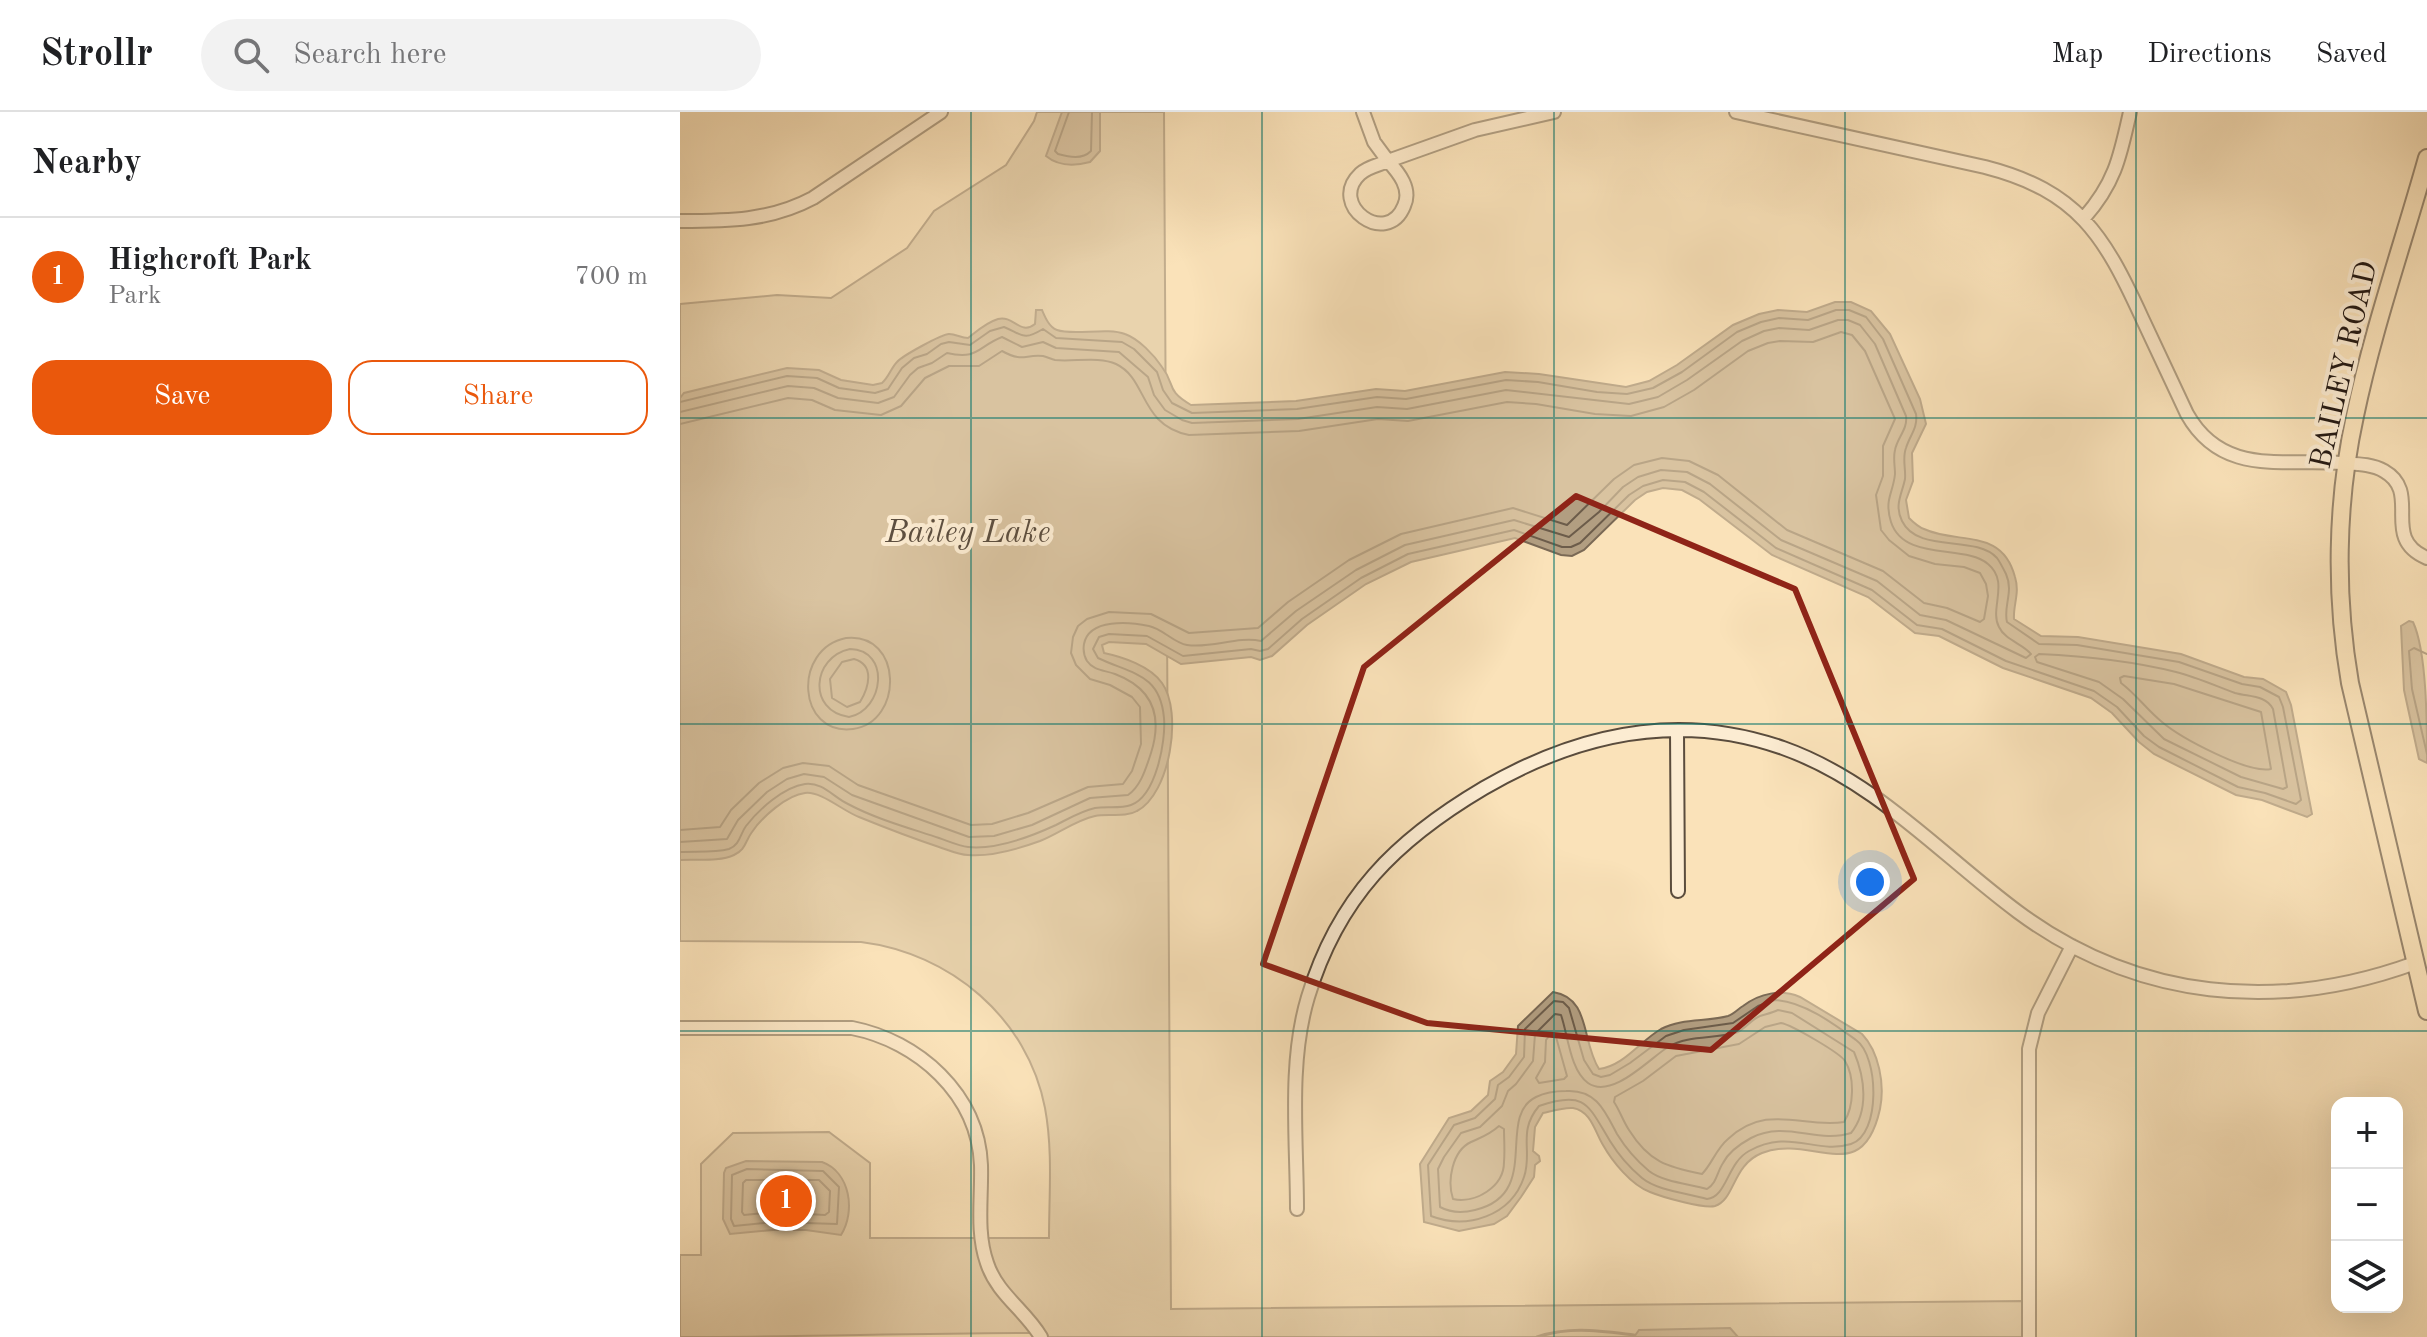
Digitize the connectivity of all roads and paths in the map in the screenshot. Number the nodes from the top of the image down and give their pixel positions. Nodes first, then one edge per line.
1 (941, 112) edge
2 (1363, 112) edge
3 (1554, 112) edge
4 (1736, 112) edge
5 (2130, 112) edge
6 (2427, 158) edge
7 (1388, 161) junction
8 (2084, 218) junction
9 (680, 221) edge
10 (2347, 464) junction
11 (2427, 558) edge
12 (1677, 731) junction
13 (1678, 891) dead end
14 (2072, 946) junction
15 (2415, 963) junction
16 (2427, 1011) edge
17 (680, 1028) edge
18 (1297, 1209) dead end
19 (1041, 1337) edge
20 (2029, 1337) edge

1 - 9 street
2 - 7 street
3 - 7 street
4 - 8 street
5 - 8 street
6 - 10 main road, BAILEY ROAD
7 - 7 street
8 - 10 street
10 - 11 street
10 - 15 main road, BAILEY ROAD
12 - 13 street
12 - 14 street
12 - 18 street
14 - 15 street
14 - 20 street
15 - 16 main road, BAILEY ROAD
17 - 19 street

